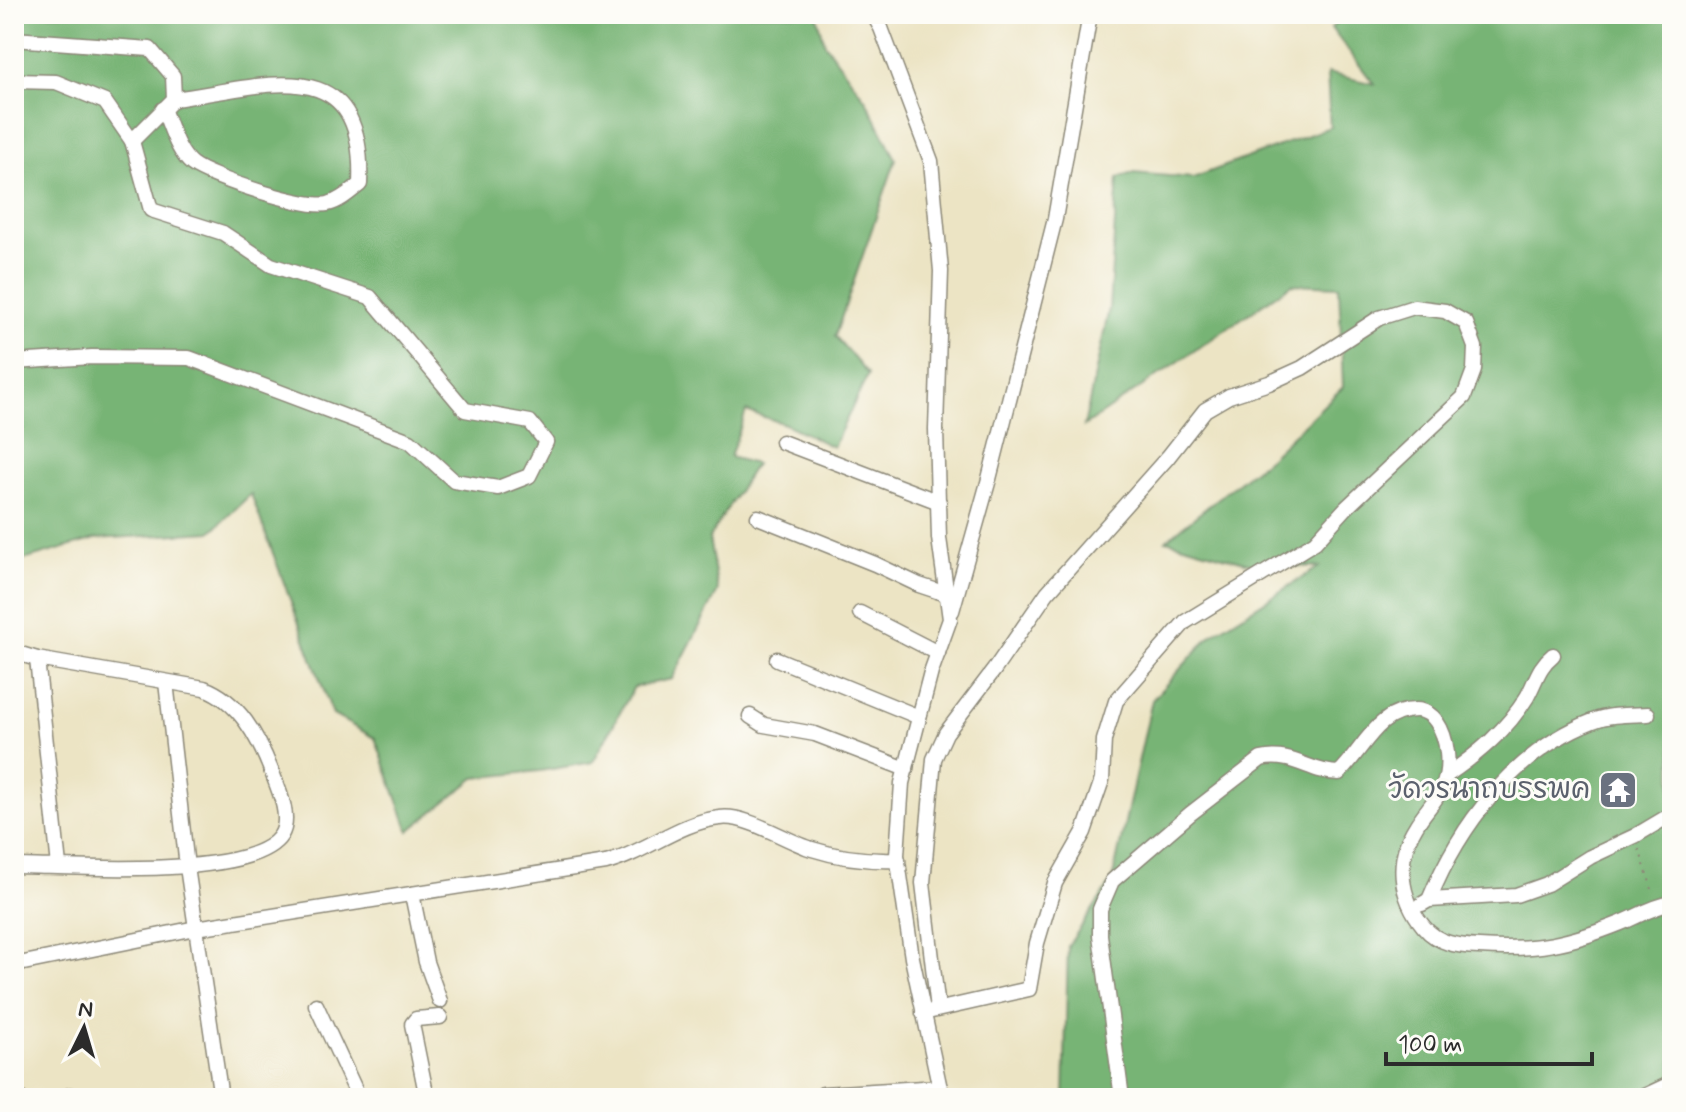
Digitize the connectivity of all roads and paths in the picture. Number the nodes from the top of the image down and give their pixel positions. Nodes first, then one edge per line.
1 (873, 14) edge
2 (1090, 14) edge
3 (14, 39) edge
4 (14, 81) edge
5 (169, 104) junction
6 (132, 141) junction
7 (14, 362) edge
8 (782, 442) dead end
9 (939, 502) junction
10 (758, 517) dead end
11 (946, 594) junction
12 (860, 613) dead end
13 (950, 619) junction
14 (14, 652) edge
15 (938, 653) junction
16 (1553, 655) dead end
17 (37, 659) junction
18 (777, 659) dead end
19 (166, 682) junction
20 (1648, 714) dead end
21 (750, 716) dead end
22 (919, 717) junction
23 (906, 769) junction
24 (1447, 775) junction
25 (1672, 814) edge
26 (1635, 836) junction
27 (898, 860) junction
28 (14, 866) edge
29 (59, 866) junction
30 (187, 867) junction
31 (412, 894) junction
32 (1429, 900) junction
33 (1665, 904) edge
34 (1412, 910) junction
35 (196, 928) junction
36 (1672, 946) edge
37 (14, 965) edge
38 (440, 1001) dead end
39 (316, 1005) dead end
40 (938, 1009) junction
41 (923, 1013) junction
42 (440, 1017) dead end
43 (1672, 1083) edge
44 (941, 1093) edge
45 (823, 1094) dead end
46 (14, 1097) edge
47 (20, 1098) edge
48 (221, 1098) edge
49 (359, 1098) edge
50 (427, 1098) edge
51 (1122, 1098) edge
52 (1640, 1098) edge

1 - 9 street
2 - 13 street
3 - 5 street
4 - 6 street
5 - 5 street
5 - 6 street
6 - 7 street
8 - 9 street
9 - 11 street
10 - 11 street
11 - 13 street
12 - 15 street
13 - 15 street
14 - 17 street
15 - 22 street
16 - 24 street
17 - 19 street
17 - 29 street
18 - 22 street
19 - 30 street
19 - 30 street
20 - 32 street
21 - 23 street
22 - 23 street
23 - 27 street
24 - 34 street
24 - 51 street
25 - 26 street
26 - 32 street
26 - 33 path
27 - 31 street
27 - 41 street
28 - 29 street
29 - 30 street
30 - 35 street
31 - 35 street
31 - 38 street
32 - 34 street
33 - 34 street
33 - 36 path
35 - 37 street
35 - 48 street
39 - 49 street
40 - 40 street
40 - 41 street
41 - 44 street
42 - 50 street
43 - 52 street
44 - 45 street
46 - 47 street

